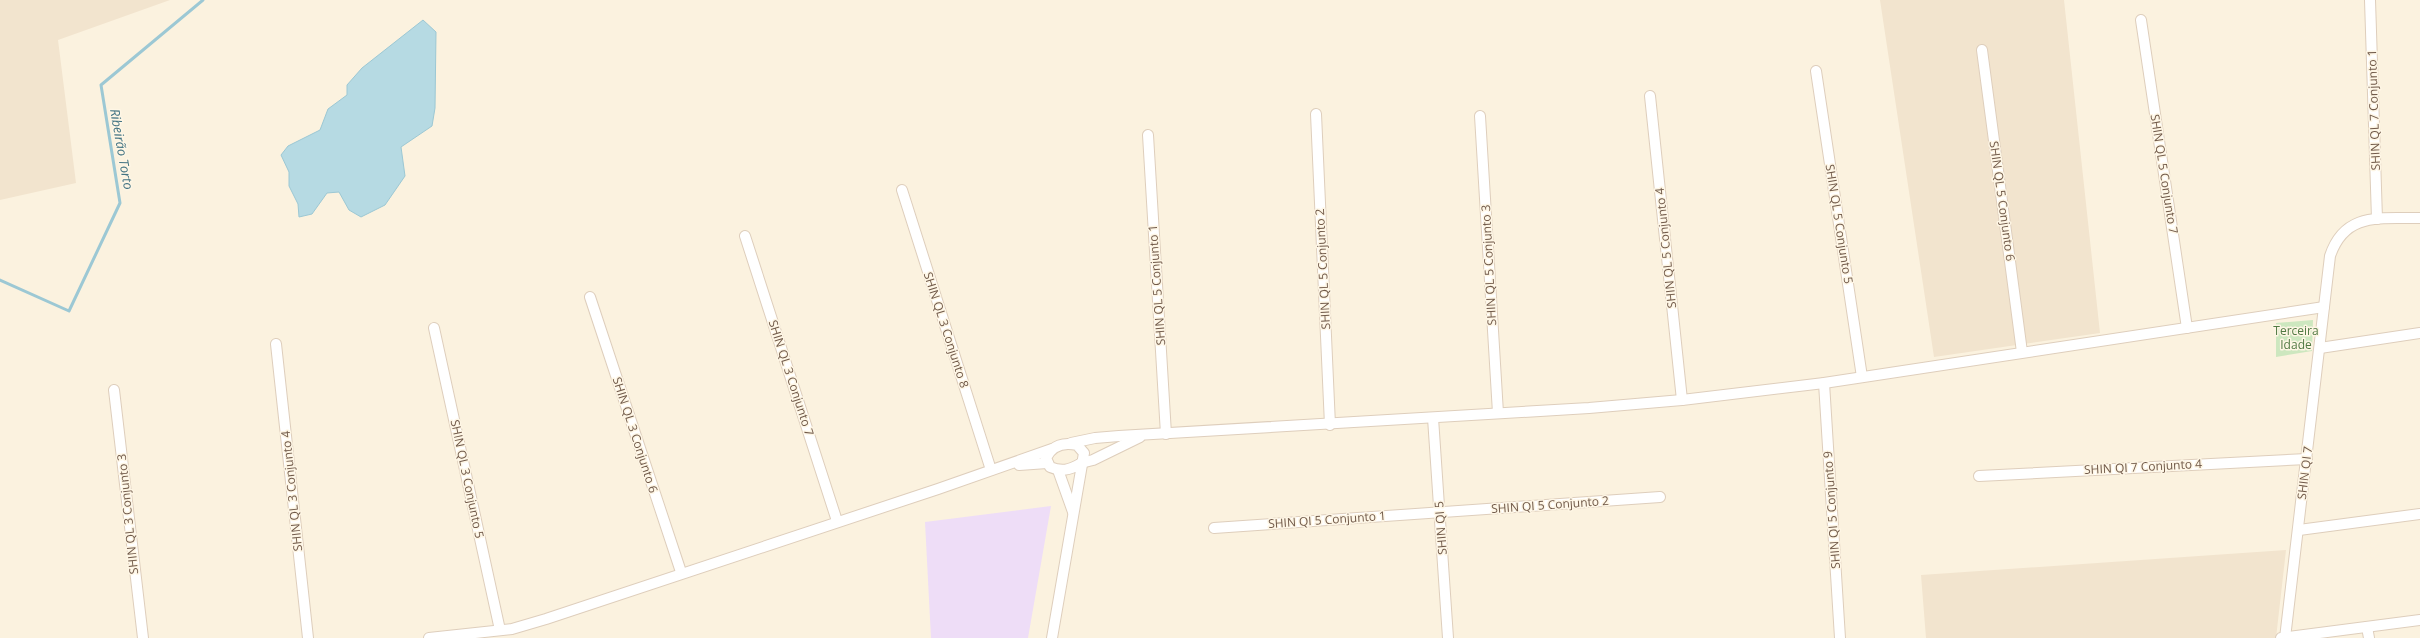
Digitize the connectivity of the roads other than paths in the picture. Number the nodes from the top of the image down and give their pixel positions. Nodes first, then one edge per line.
1 (2370, 0) edge
2 (2141, 20) dead end
3 (1982, 50) dead end
4 (1816, 71) dead end
5 (1650, 96) dead end
6 (1316, 114) dead end
7 (1480, 116) dead end
8 (1148, 135) dead end
9 (902, 190) dead end
10 (2420, 218) edge
11 (2377, 219) junction
12 (745, 236) dead end
13 (590, 297) dead end
14 (2324, 307) junction
15 (434, 328) dead end
16 (2187, 328) junction
17 (2420, 333) edge
18 (276, 344) dead end
19 (2320, 348) junction
20 (2022, 352) junction
21 (1862, 377) junction
22 (1824, 383) junction
23 (114, 390) dead end
24 (1682, 400) junction
25 (1498, 413) junction
26 (1433, 418) junction
27 (1330, 425) junction
28 (1166, 434) junction
29 (1142, 436) junction
30 (1071, 443) junction
31 (1052, 449) junction
32 (2307, 458) junction
33 (1047, 463) junction
34 (1081, 463) junction
35 (1005, 466) junction
36 (991, 470) junction
37 (1058, 470) junction
38 (1979, 476) dead end
39 (1660, 498) dead end
40 (1072, 512) junction
41 (1440, 513) junction
42 (2420, 514) edge
43 (837, 521) junction
44 (1214, 528) dead end
45 (2299, 530) junction
46 (681, 572) junction
47 (2420, 620) edge
48 (2367, 627) junction
49 (500, 630) junction
50 (512, 633) edge
51 (143, 638) edge
52 (308, 638) edge
53 (429, 638) edge
54 (1052, 638) edge
55 (1448, 638) edge
56 (1840, 638) edge
57 (2281, 638) edge
58 (2285, 638) edge
59 (2369, 638) edge

1 - 11 street, SHIN QL 7 Conjunto 1
2 - 16 street, SHIN QL 5 Conjunto 7
3 - 20 street, SHIN QL 5 Conjunto 6
4 - 21 street, SHIN QL 5 Conjunto 5
5 - 24 street, SHIN QL 5 Conjunto 4
6 - 27 street, SHIN QL 5 Conjunto 2
7 - 25 street, SHIN QL 5 Conjunto 3
8 - 28 street, SHIN QL 5 Conjunto 1
9 - 36 street, SHIN QL 3 Conjunto 8
10 - 11 street, SHIN QI 7
11 - 14 street, SHIN QI 7
12 - 43 street, SHIN QL 3 Conjunto 7
13 - 46 street, SHIN QL 3 Conjunto 6
14 - 16 street
14 - 19 street, SHIN QI 7
15 - 49 street, SHIN QL 3 Conjunto 5
16 - 20 street
17 - 19 street
18 - 52 street, SHIN QL 3 Conjunto 4
19 - 32 street, SHIN QI 7
20 - 21 street
21 - 22 street
22 - 24 street
22 - 56 street, SHIN QI 5 Conjunto 9
23 - 51 street, SHIN QL 3 Conjunto 3
24 - 25 street
25 - 26 street
26 - 27 street
26 - 41 street, SHIN QI 5
27 - 28 street
28 - 29 street
29 - 30 street
29 - 34 street
30 - 31 street
30 - 34 street
31 - 33 street
31 - 35 street
32 - 38 street, SHIN QI 7 Conjunto 4
32 - 45 street, SHIN QI 7
33 - 35 street
33 - 37 street
34 - 37 street
34 - 40 street
35 - 36 street
36 - 43 street
37 - 40 street
39 - 41 street, SHIN QI 5 Conjunto 2
40 - 54 street
41 - 44 street, SHIN QI 5 Conjunto 1
41 - 55 street, SHIN QI 5
42 - 45 street
43 - 46 street
45 - 58 street, SHIN QI 7
46 - 50 street
47 - 48 street
48 - 58 street
48 - 59 street
49 - 50 street
49 - 53 street
57 - 58 street

